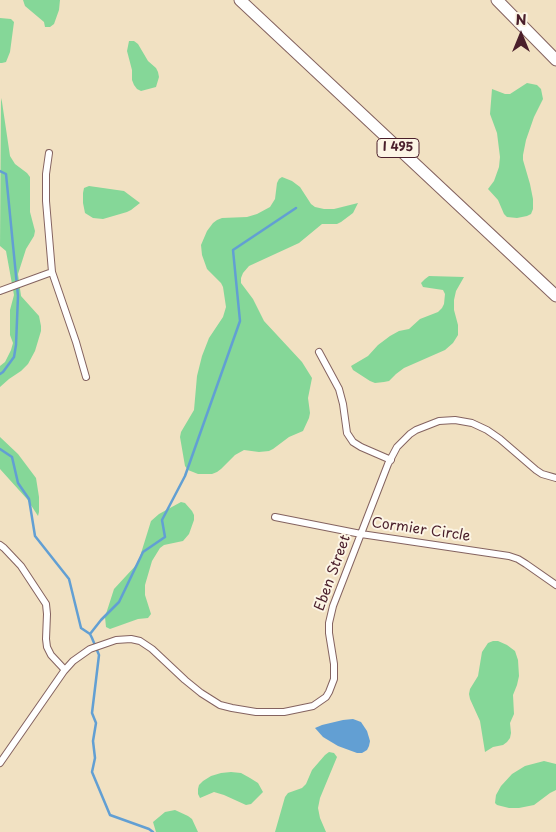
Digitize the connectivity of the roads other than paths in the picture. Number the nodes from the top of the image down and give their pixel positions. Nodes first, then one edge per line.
1 (240, 0) edge
2 (497, 0) edge
3 (556, 60) edge
4 (49, 153) dead end
5 (52, 272) junction
6 (0, 291) edge
7 (556, 296) edge
8 (319, 352) dead end
9 (86, 377) dead end
10 (391, 460) junction
11 (556, 478) edge
12 (275, 518) dead end
13 (361, 534) junction
14 (0, 545) edge
15 (556, 585) edge
16 (64, 670) junction
17 (0, 763) edge

1 - 7 highway, I 495
2 - 3 highway
4 - 5 street
5 - 6 street
5 - 9 street
8 - 10 street
10 - 11 street, Eben Street
10 - 13 street, Eben Street
12 - 13 street, Cormier Circle
13 - 15 street, Cormier Circle
13 - 16 street, Eben Street
14 - 16 street
16 - 17 street, Eben Street

